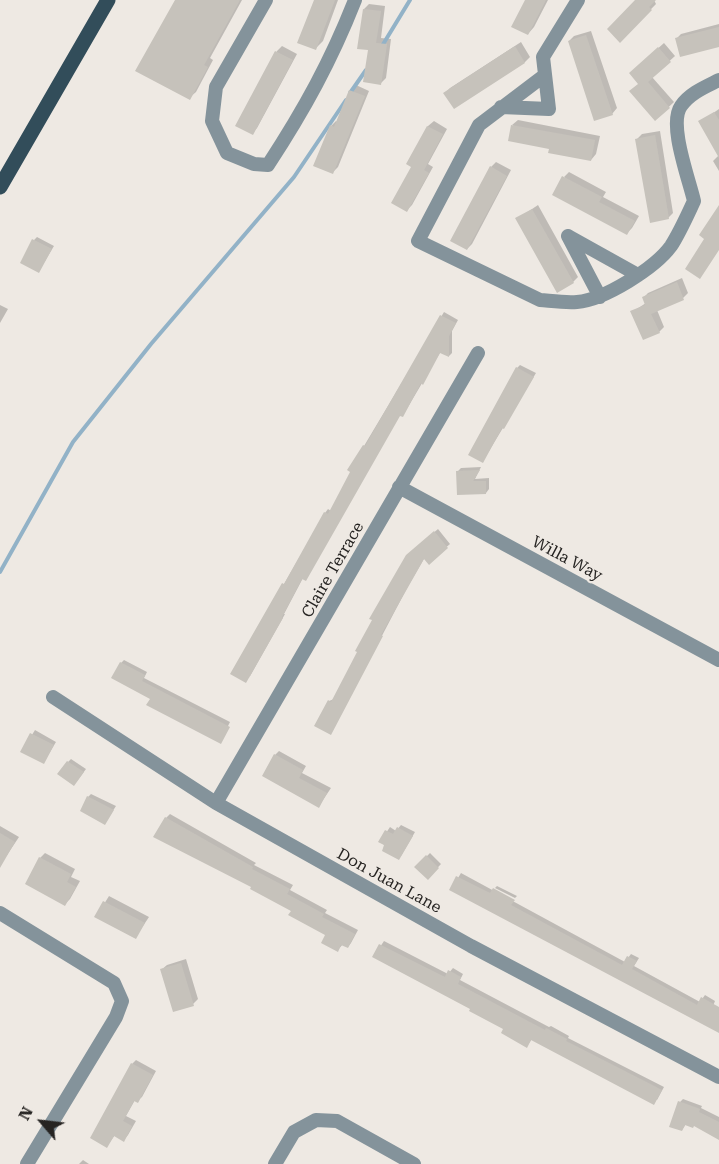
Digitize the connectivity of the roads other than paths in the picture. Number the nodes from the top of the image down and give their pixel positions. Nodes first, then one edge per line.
1 (108, 0) edge
2 (266, 0) edge
3 (355, 0) edge
4 (580, 1) edge
5 (545, 75) junction
6 (719, 80) edge
7 (501, 107) junction
8 (0, 187) edge
9 (638, 275) junction
10 (600, 297) junction
11 (478, 353) dead end
12 (399, 487) junction
13 (719, 660) edge
14 (53, 697) dead end
15 (216, 803) junction
16 (0, 913) edge
17 (719, 1077) edge
18 (27, 1164) edge
19 (275, 1164) edge
20 (414, 1164) edge

1 - 8 main road
2 - 3 street
4 - 5 street
5 - 7 street
5 - 7 street
6 - 9 street
7 - 10 street
9 - 10 street
9 - 10 street
11 - 12 street, Claire Terrace
12 - 13 street, Willa Way
12 - 15 street, Claire Terrace
14 - 15 street, Don Juan Lane
15 - 17 street, Don Juan Lane
16 - 18 street
19 - 20 street

